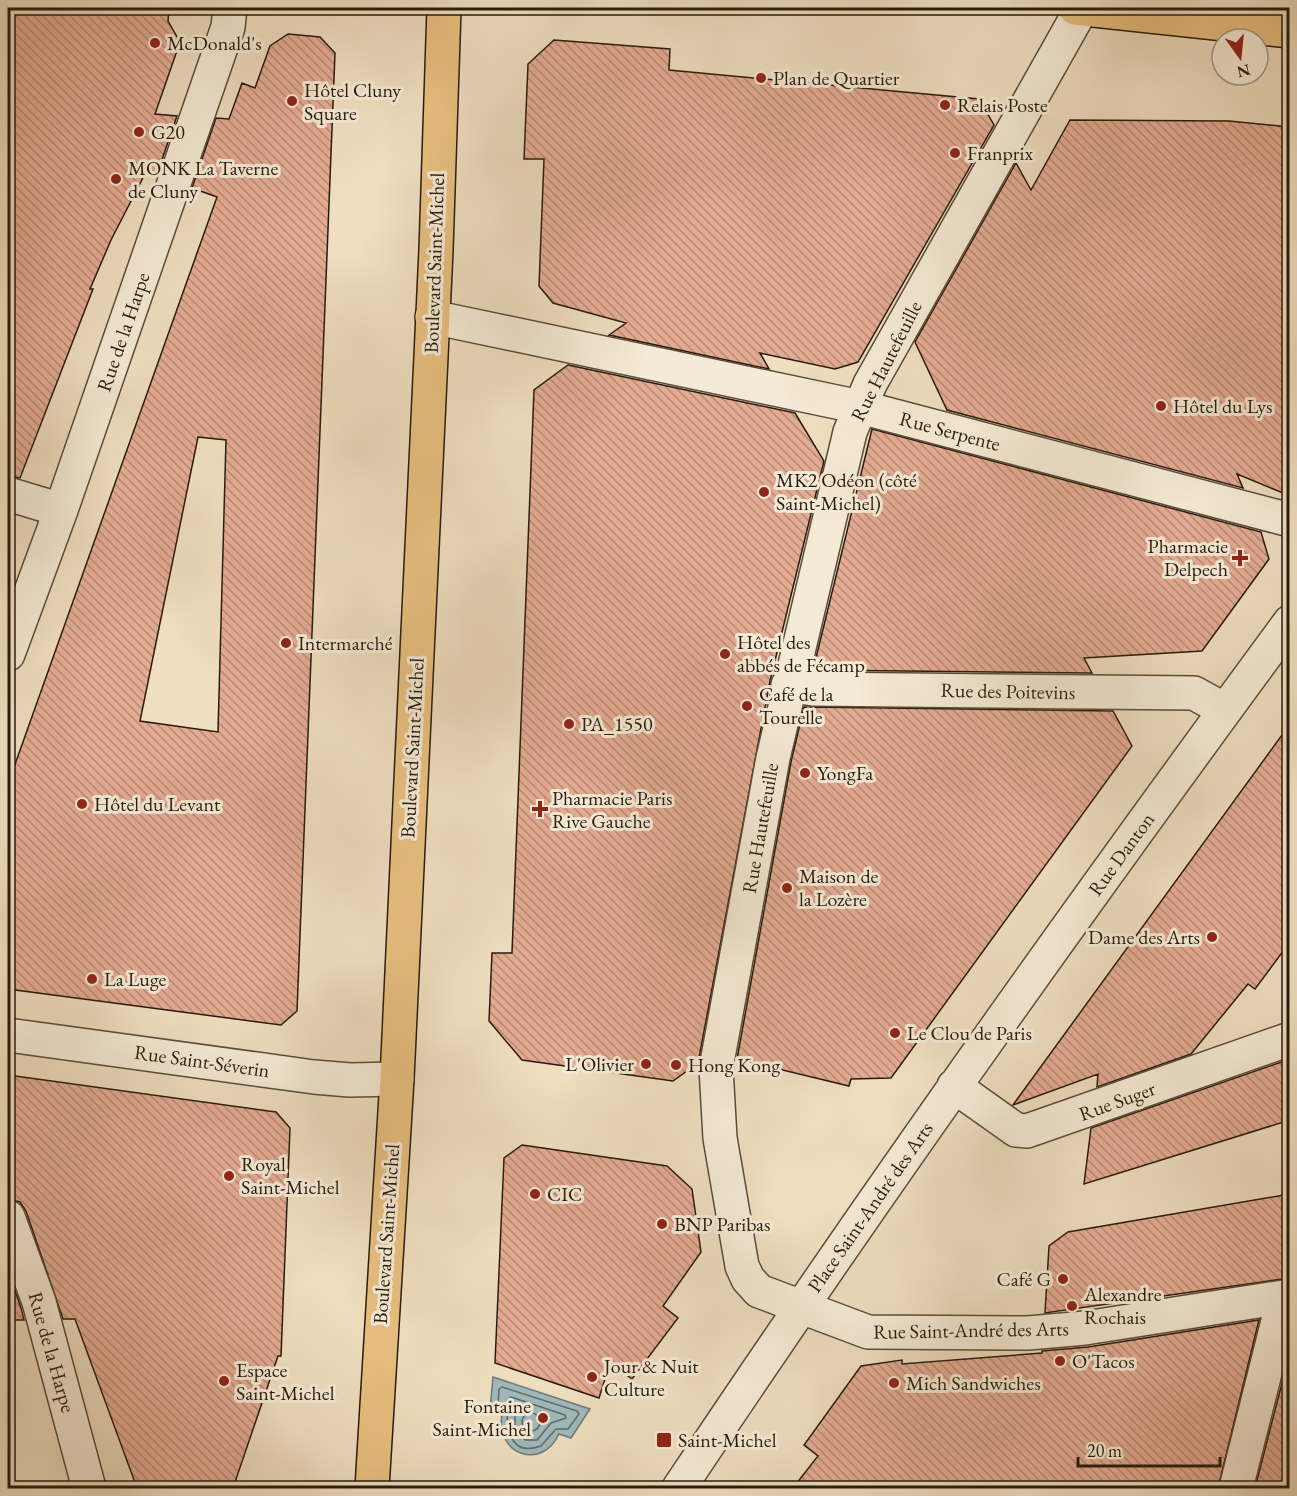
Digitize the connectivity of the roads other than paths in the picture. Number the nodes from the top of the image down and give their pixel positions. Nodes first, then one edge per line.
1 (230, 8) edge
2 (444, 8) edge
3 (1075, 8) edge
4 (1082, 8) edge
5 (1290, 31) edge
6 (432, 317) junction
7 (860, 407) junction
8 (8, 494) edge
9 (61, 510) junction
10 (1290, 520) edge
11 (1290, 622) edge
12 (8, 654) edge
13 (788, 686) junction
14 (1225, 710) junction
15 (8, 1035) edge
16 (1290, 1039) edge
17 (397, 1079) junction
18 (954, 1086) junction
19 (720, 1138) joint
20 (8, 1217) edge
21 (1287, 1296) edge
22 (799, 1308) junction
23 (89, 1488) edge
24 (372, 1488) edge
25 (679, 1488) edge
26 (1236, 1488) edge

1 - 9 street, Rue de la Harpe
2 - 6 main road, Boulevard Saint-Michel
3 - 4 main road
4 - 5 main road
4 - 7 street, Rue Hautefeuille
6 - 7 street, Rue Serpente
6 - 17 main road, Boulevard Saint-Michel
7 - 10 street, Rue Serpente
7 - 13 street, Rue Hautefeuille
8 - 9 street
9 - 12 street, Rue de la Harpe
11 - 14 street, Rue Danton
13 - 14 street, Rue des Poitevins
13 - 19 street, Rue Hautefeuille
14 - 18 street, Rue Danton
15 - 17 street, Rue Saint-Séverin
16 - 18 street, Rue Suger
17 - 24 main road, Boulevard Saint-Michel
18 - 22 street, Place Saint-André des Arts
19 - 22 street, Place Saint-André des Arts
20 - 23 street, Rue de la Harpe
21 - 22 street, Rue Saint-André des Arts
21 - 26 street
22 - 25 street

